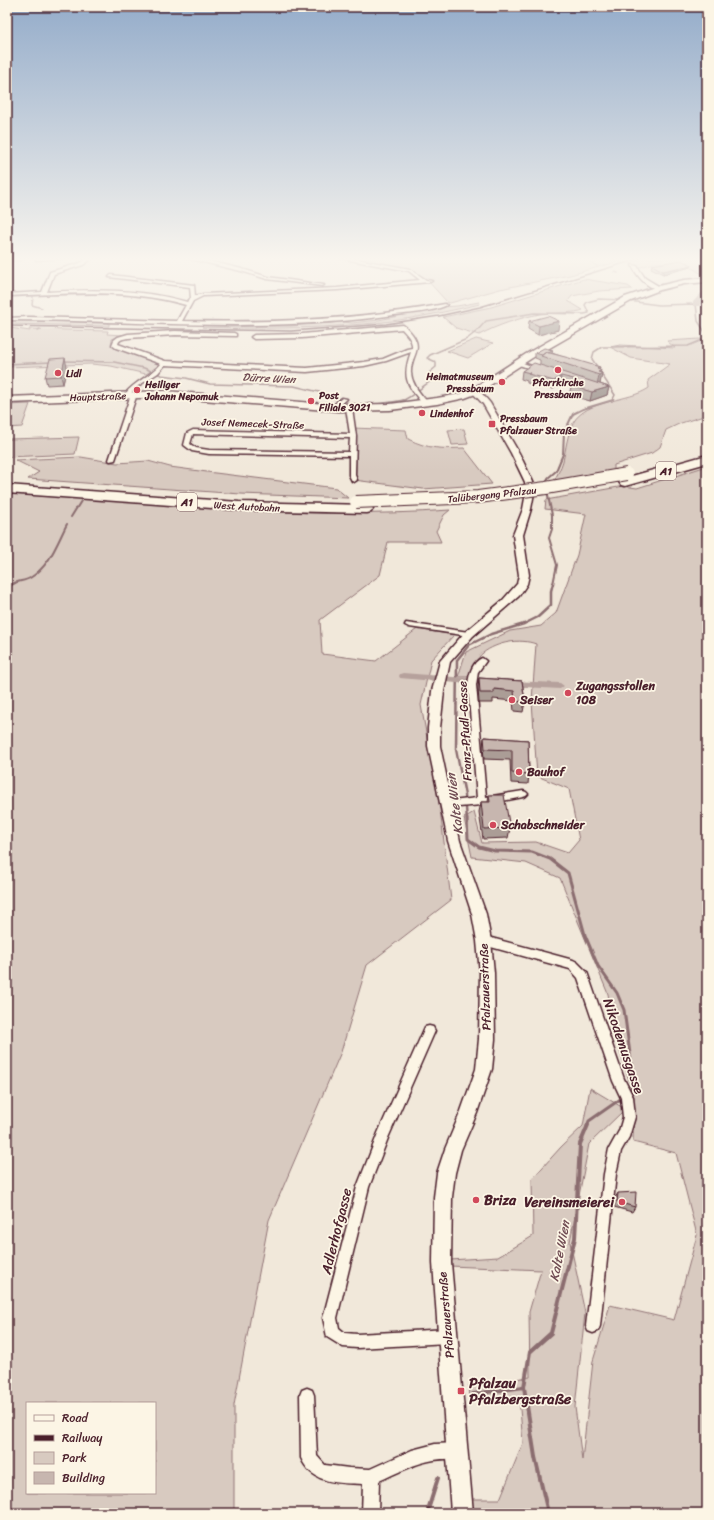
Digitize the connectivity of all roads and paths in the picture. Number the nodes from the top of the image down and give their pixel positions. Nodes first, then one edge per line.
1 (381, 329) edge
2 (404, 329) edge
3 (576, 329) edge
4 (234, 335) dead end
5 (254, 337) dead end
6 (415, 350) junction
7 (164, 363) junction
8 (518, 363) junction
9 (547, 373) edge
10 (475, 391) junction
11 (131, 394) junction
12 (344, 399) dead end
13 (7, 400) edge
14 (425, 403) junction
15 (335, 406) junction
16 (349, 408) junction
17 (353, 436) junction
18 (707, 452) edge
19 (353, 454) junction
20 (707, 459) edge
21 (112, 460) dead end
22 (626, 478) junction
23 (354, 480) dead end
24 (7, 482) edge
25 (7, 489) edge
26 (356, 502) joint
27 (368, 509) joint
28 (409, 625) dead end
29 (468, 634) junction
30 (482, 661) dead end
31 (523, 794) dead end
32 (479, 801) junction
33 (453, 803) junction
34 (484, 941) junction
35 (429, 1031) dead end
36 (592, 1326) dead end
37 (448, 1336) junction
38 (307, 1395) dead end
39 (457, 1451) junction
40 (370, 1477) junction
41 (370, 1513) edge
42 (462, 1513) edge

1 - 5 street
2 - 6 street
3 - 8 main road, Hauptstraße
4 - 7 street
6 - 7 street
6 - 14 street
7 - 11 street
8 - 9 street
8 - 10 main road, Hauptstraße
10 - 14 main road, Hauptstraße
10 - 29 street, Pfalzauerstraße
11 - 13 main road, Hauptstraße
11 - 15 main road, Hauptstraße
11 - 21 street
12 - 15 street
14 - 16 main road, Hauptstraße
15 - 16 main road, Hauptstraße
16 - 17 street
17 - 19 street
17 - 19 street, Josef Nemecek-Straße
18 - 22 highway, A1
19 - 23 street
20 - 22 highway, A1
22 - 26 highway, Talübergang Pfalzau / A1, bridge
22 - 27 highway, Talübergang Pfalzau / A1
24 - 26 highway, West Autobahn / A1
25 - 27 highway, West Autobahn / A1
28 - 29 street
29 - 33 street, Pfalzauerstraße
30 - 32 street, Franz-Pfudl-Gasse
31 - 32 street
32 - 33 street
33 - 34 street, Pfalzauerstraße
34 - 36 street, Nikodemusgasse
34 - 37 street, Pfalzauerstraße
35 - 37 street, Adlerhofgasse
37 - 39 street, Pfalzauerstraße
38 - 40 street
39 - 40 street
39 - 42 street, Pfalzauerstraße
40 - 41 street

